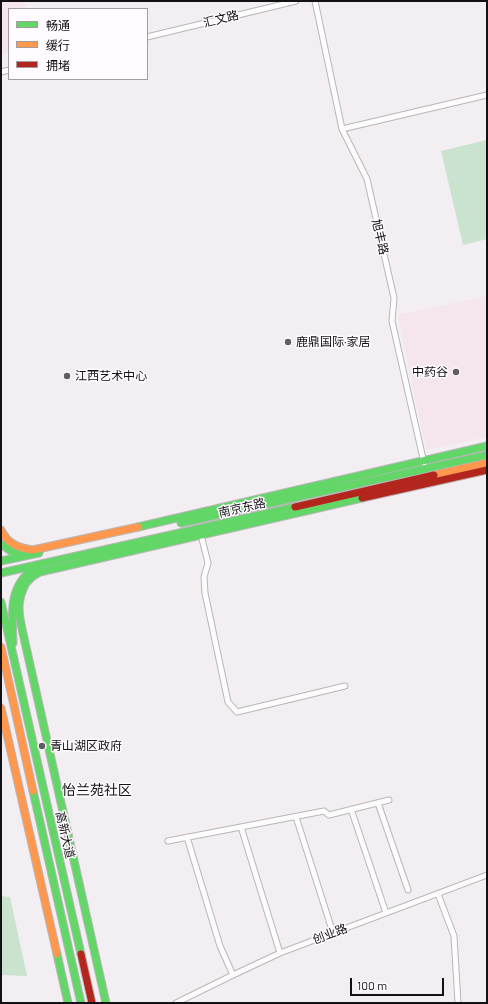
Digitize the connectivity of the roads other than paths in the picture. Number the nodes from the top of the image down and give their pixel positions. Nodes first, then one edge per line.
1 (296, 1) edge
2 (315, 1) edge
3 (148, 37) edge
4 (487, 95) edge
5 (342, 129) junction
6 (487, 446) edge
7 (487, 455) edge
8 (423, 461) junction
9 (487, 463) edge
10 (425, 469) junction
11 (487, 470) edge
12 (426, 477) junction
13 (1, 530) edge
14 (201, 535) junction
15 (1, 544) edge
16 (24, 556) junction
17 (74, 556) junction
18 (108, 556) junction
19 (1, 561) edge
20 (52, 561) junction
21 (1, 573) edge
22 (1, 602) edge
23 (1, 647) edge
24 (13, 654) junction
25 (344, 686) dead end
26 (1, 708) edge
27 (389, 800) dead end
28 (378, 803) junction
29 (351, 810) junction
30 (296, 817) junction
31 (241, 827) junction
32 (187, 838) junction
33 (168, 841) dead end
34 (487, 875) edge
35 (408, 890) dead end
36 (438, 894) junction
37 (386, 913) junction
38 (334, 933) junction
39 (280, 953) junction
40 (233, 975) junction
41 (68, 1003) edge
42 (81, 1003) edge
43 (92, 1003) edge
44 (106, 1003) edge
45 (176, 1003) edge
46 (458, 1003) edge

1 - 3 street, 汇文路
2 - 5 street, 旭丰路
4 - 5 street
5 - 8 street, 旭丰路
6 - 8 main road
7 - 10 main road, 南京东路
8 - 10 street, 旭丰路
8 - 13 main road
9 - 12 main road, 南京东路
10 - 12 street, 旭丰路
10 - 16 main road, 南京东路
11 - 14 main road
12 - 17 main road, 南京东路
14 - 18 main road
14 - 25 street
15 - 16 main road
16 - 19 main road, 南京东路
17 - 18 street
17 - 20 main road, 南京东路
18 - 44 main road
20 - 21 main road, 南京东路
20 - 24 main road
22 - 24 main road, 高新大道
23 - 42 main road, 高新大道
24 - 43 main road, 高新大道
26 - 41 main road
27 - 28 street
28 - 29 street
28 - 35 street
29 - 30 street
29 - 37 street
30 - 31 street
30 - 38 street
31 - 32 street
31 - 39 street
32 - 33 street
32 - 40 street
34 - 36 street, 创业路
36 - 37 street, 创业路
36 - 46 street
37 - 38 street, 创业路
38 - 39 street, 创业路
39 - 40 street, 创业路
40 - 45 street, 创业路

